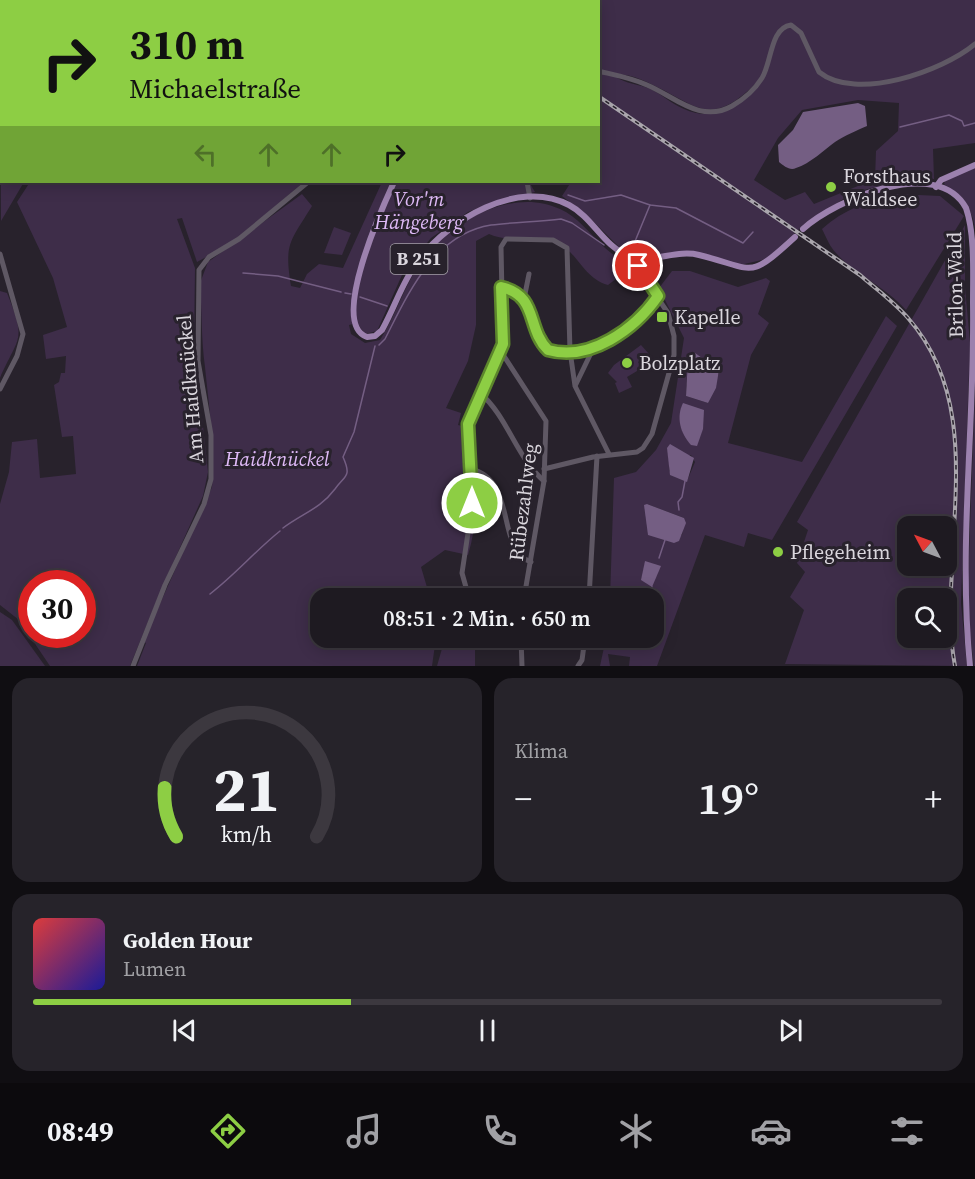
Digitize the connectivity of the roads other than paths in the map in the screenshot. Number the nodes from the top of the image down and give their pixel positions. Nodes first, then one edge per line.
1 (975, 44) edge
2 (600, 72) edge
3 (975, 165) edge
4 (307, 183) edge
5 (394, 183) edge
6 (526, 183) edge
7 (936, 187) junction
8 (530, 198) junction
9 (803, 230) dead end
10 (795, 237) dead end
11 (0, 254) edge
12 (636, 258) junction
13 (529, 274) dead end
14 (501, 287) junction
15 (658, 296) junction
16 (524, 299) junction
17 (593, 349) junction
18 (500, 350) junction
19 (570, 351) junction
20 (575, 386) junction
21 (0, 389) edge
22 (480, 393) junction
23 (609, 454) junction
24 (597, 456) junction
25 (471, 469) junction
26 (544, 469) junction
27 (544, 481) junction
28 (531, 562) junction
29 (466, 588) edge
30 (526, 588) edge
31 (590, 588) edge
32 (521, 648) edge
33 (584, 648) edge
34 (133, 666) edge
35 (522, 666) edge
36 (578, 666) edge
37 (970, 666) edge

1 - 2 street
3 - 7 main road
4 - 34 street, Am Haidknückel
5 - 8 main road, B 251
6 - 8 street
7 - 9 main road
7 - 37 main road, Brilon-Wald
8 - 12 main road, B 251
10 - 12 main road
11 - 21 street
12 - 15 street
13 - 16 street
14 - 16 street
14 - 18 street
14 - 19 street
15 - 17 street
15 - 23 street
16 - 19 street
17 - 19 street
17 - 20 street
18 - 22 street
18 - 26 street, Rübezahlweg
19 - 20 street
20 - 23 street
22 - 25 street
22 - 27 street
23 - 24 street
24 - 26 street
24 - 31 street
25 - 28 street
25 - 29 street
26 - 27 street, Rübezahlweg
27 - 28 street, Rübezahlweg
28 - 30 street, Rübezahlweg
32 - 35 street
33 - 36 street

